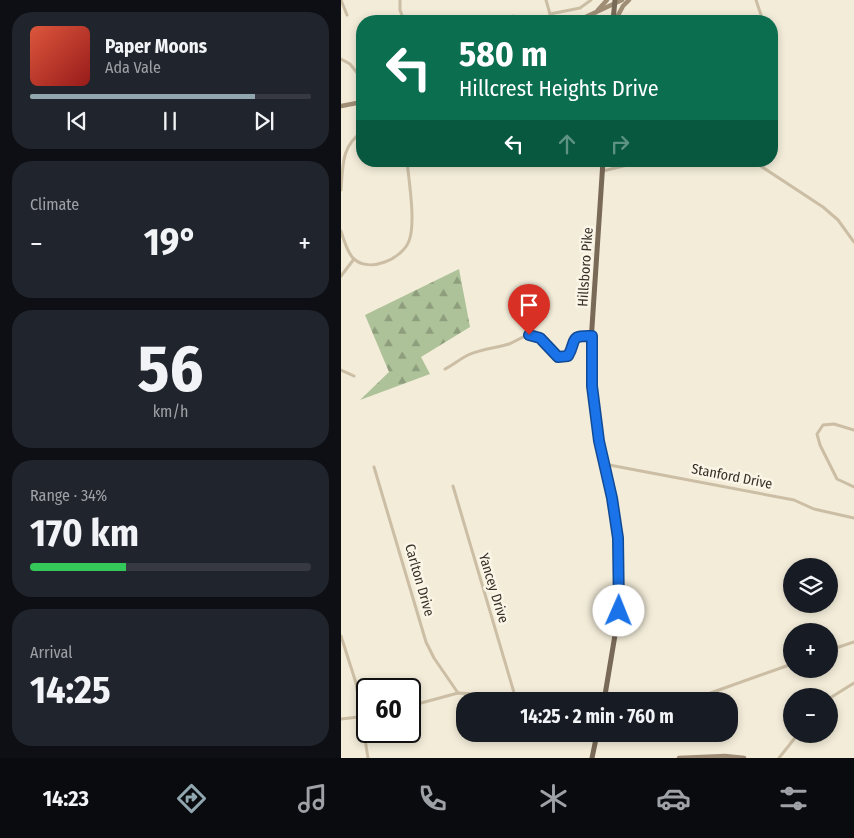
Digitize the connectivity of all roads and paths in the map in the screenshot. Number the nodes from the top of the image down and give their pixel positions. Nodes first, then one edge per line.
1 (341, 0) edge
2 (400, 0) edge
3 (546, 0) edge
4 (591, 0) edge
5 (607, 0) edge
6 (621, 0) edge
7 (629, 0) edge
8 (757, 0) edge
9 (615, 2) edge
10 (595, 13) junction
11 (550, 14) joint
12 (347, 15) dead end
13 (402, 15) edge
14 (591, 15) edge
15 (614, 15) edge
16 (618, 15) edge
17 (761, 15) edge
18 (341, 60) edge
19 (356, 72) edge
20 (356, 103) edge
21 (341, 106) edge
22 (356, 136) edge
23 (407, 167) edge
24 (603, 167) edge
25 (619, 167) edge
26 (762, 167) edge
27 (603, 171) junction
28 (341, 190) edge
29 (341, 231) edge
30 (854, 242) edge
31 (354, 259) junction
32 (341, 276) edge
33 (592, 336) junction
34 (445, 369) dead end
35 (341, 370) edge
36 (354, 376) dead end
37 (854, 430) edge
38 (603, 464) junction
39 (374, 467) dead end
40 (453, 486) dead end
41 (854, 487) edge
42 (852, 518) edge
43 (854, 524) edge
44 (341, 636) edge
45 (854, 642) edge
46 (838, 647) edge
47 (783, 667) edge
48 (356, 683) edge
49 (854, 683) edge
50 (458, 692) edge
51 (514, 692) edge
52 (606, 692) edge
53 (713, 692) edge
54 (456, 693) edge
55 (838, 693) edge
56 (421, 703) edge
57 (356, 718) edge
58 (341, 719) edge
59 (595, 742) edge
60 (365, 743) edge
61 (791, 743) edge
62 (368, 758) edge
63 (592, 758) edge
64 (679, 758) edge
65 (743, 758) edge
66 (779, 758) edge

1 - 12 street
2 - 13 street
3 - 11 street
4 - 11 street
5 - 10 main road
6 - 9 main road
7 - 16 main road
8 - 17 street
9 - 10 main road
9 - 15 main road
10 - 14 main road
18 - 19 street
20 - 21 main road
22 - 28 street
23 - 31 street
24 - 27 main road, Hillsboro Pike
25 - 27 street
26 - 30 street
27 - 33 main road, Hillsboro Pike
29 - 31 street
31 - 32 street
33 - 34 street
33 - 38 main road, Hillsboro Pike
35 - 36 street
37 - 41 street
38 - 42 street, Stanford Drive
38 - 52 main road, Hillsboro Pike
39 - 50 street, Carlton Drive
40 - 51 street, Yancey Drive
42 - 43 street
44 - 48 street
45 - 46 street
47 - 53 street
49 - 55 street
54 - 56 street
57 - 58 street
59 - 63 main road
60 - 62 street
61 - 66 street
64 - 65 main road

